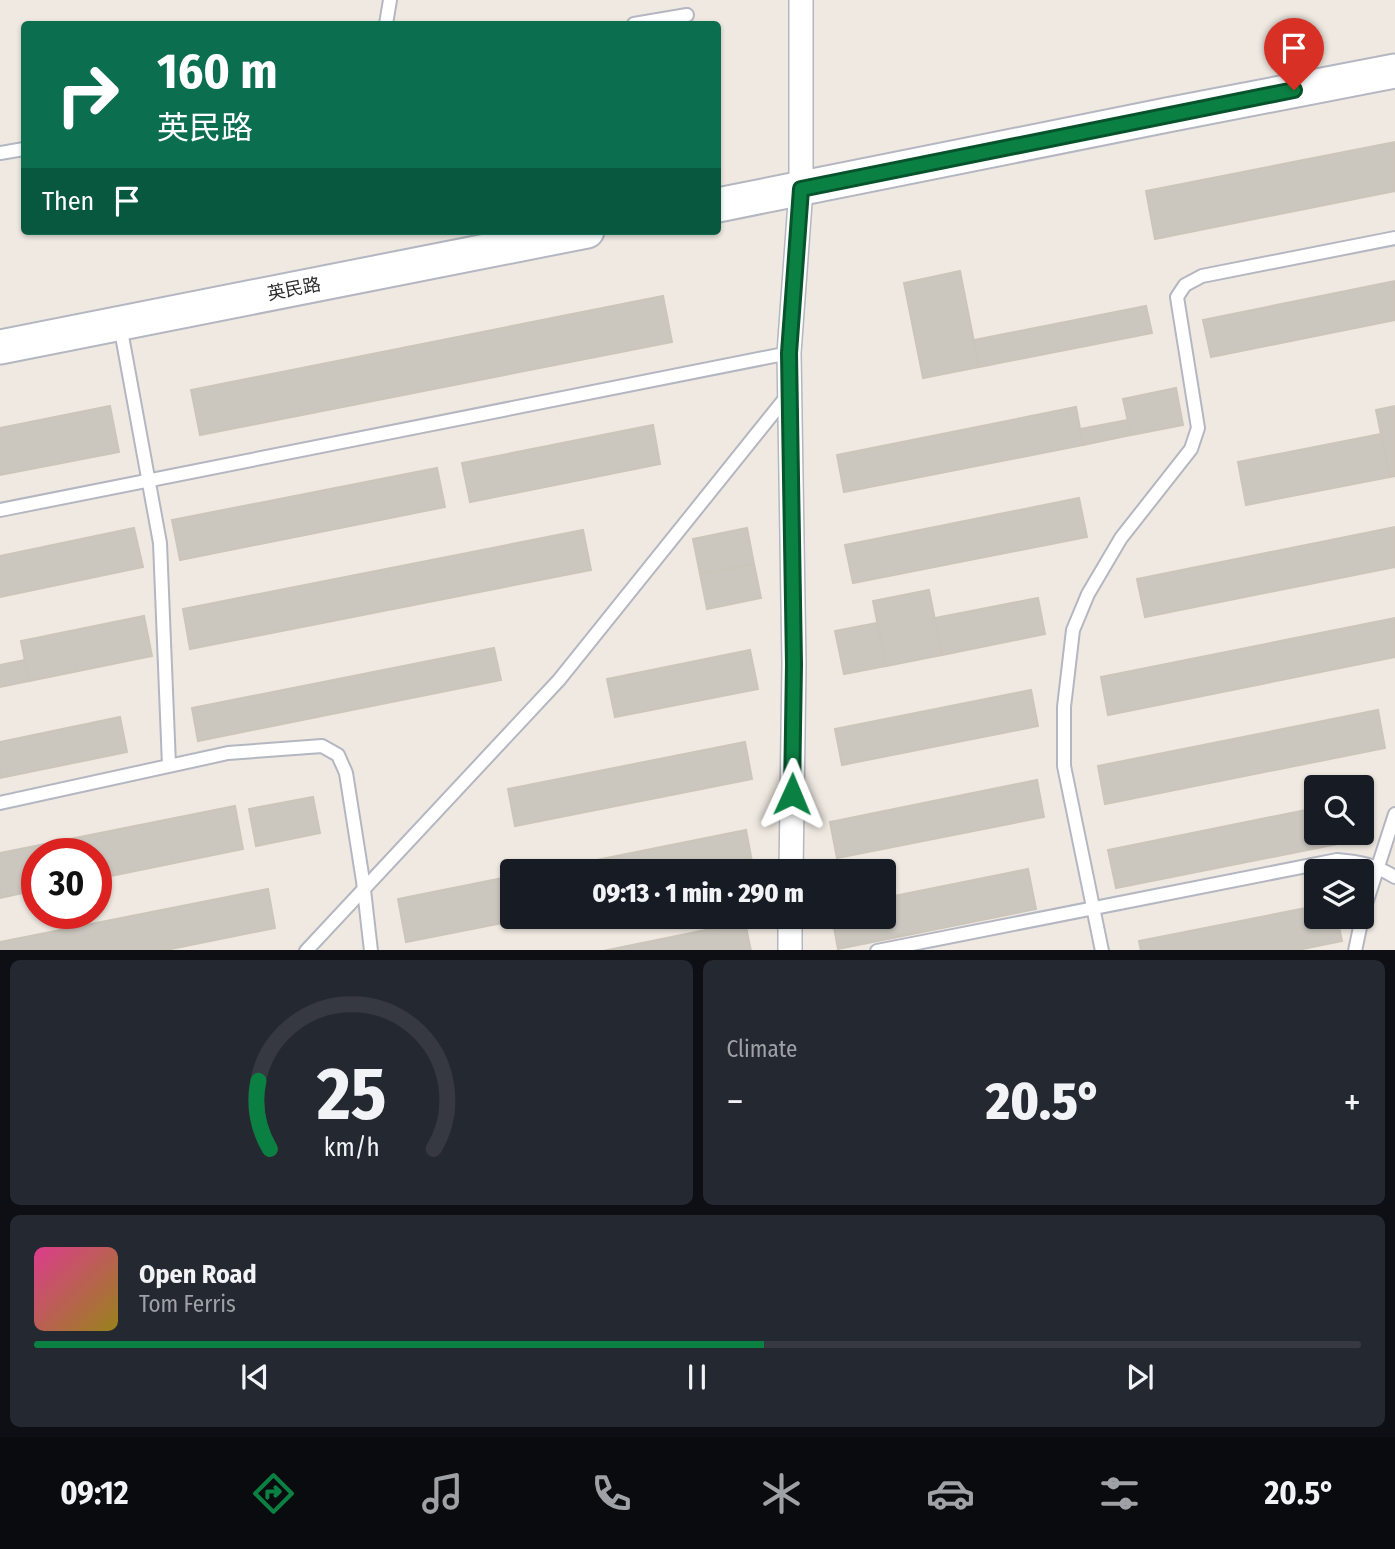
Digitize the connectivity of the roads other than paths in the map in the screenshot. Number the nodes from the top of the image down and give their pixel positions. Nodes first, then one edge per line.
1 (390, 0) edge
2 (801, 0) edge
3 (687, 15) dead end
4 (386, 21) edge
5 (652, 21) edge
6 (1395, 71) edge
7 (21, 150) edge
8 (0, 153) edge
9 (801, 189) junction
10 (721, 204) edge
11 (567, 235) edge
12 (1395, 238) edge
13 (120, 323) junction
14 (0, 347) edge
15 (789, 353) junction
16 (790, 393) junction
17 (149, 480) junction
18 (0, 510) edge
19 (169, 765) junction
20 (0, 803) edge
21 (1395, 814) edge
22 (791, 859) edge
23 (1378, 867) junction
24 (1395, 877) edge
25 (364, 888) junction
26 (1093, 908) junction
27 (790, 929) edge
28 (306, 950) edge
29 (371, 950) edge
30 (790, 950) edge
31 (877, 950) edge
32 (1102, 950) edge
33 (1355, 950) edge

1 - 4 lane
2 - 9 street
3 - 5 lane
6 - 9 street
7 - 8 lane
9 - 10 street
9 - 15 street
11 - 13 street, 英民路
12 - 26 lane
13 - 14 street, 英民路
13 - 17 lane
15 - 16 street
15 - 17 lane
16 - 22 street
16 - 25 lane
17 - 18 lane
17 - 19 lane
19 - 20 lane
19 - 25 lane
21 - 23 lane
23 - 24 lane
23 - 26 lane
23 - 33 lane
25 - 28 lane
25 - 29 lane
26 - 31 lane
26 - 32 lane
27 - 30 street

